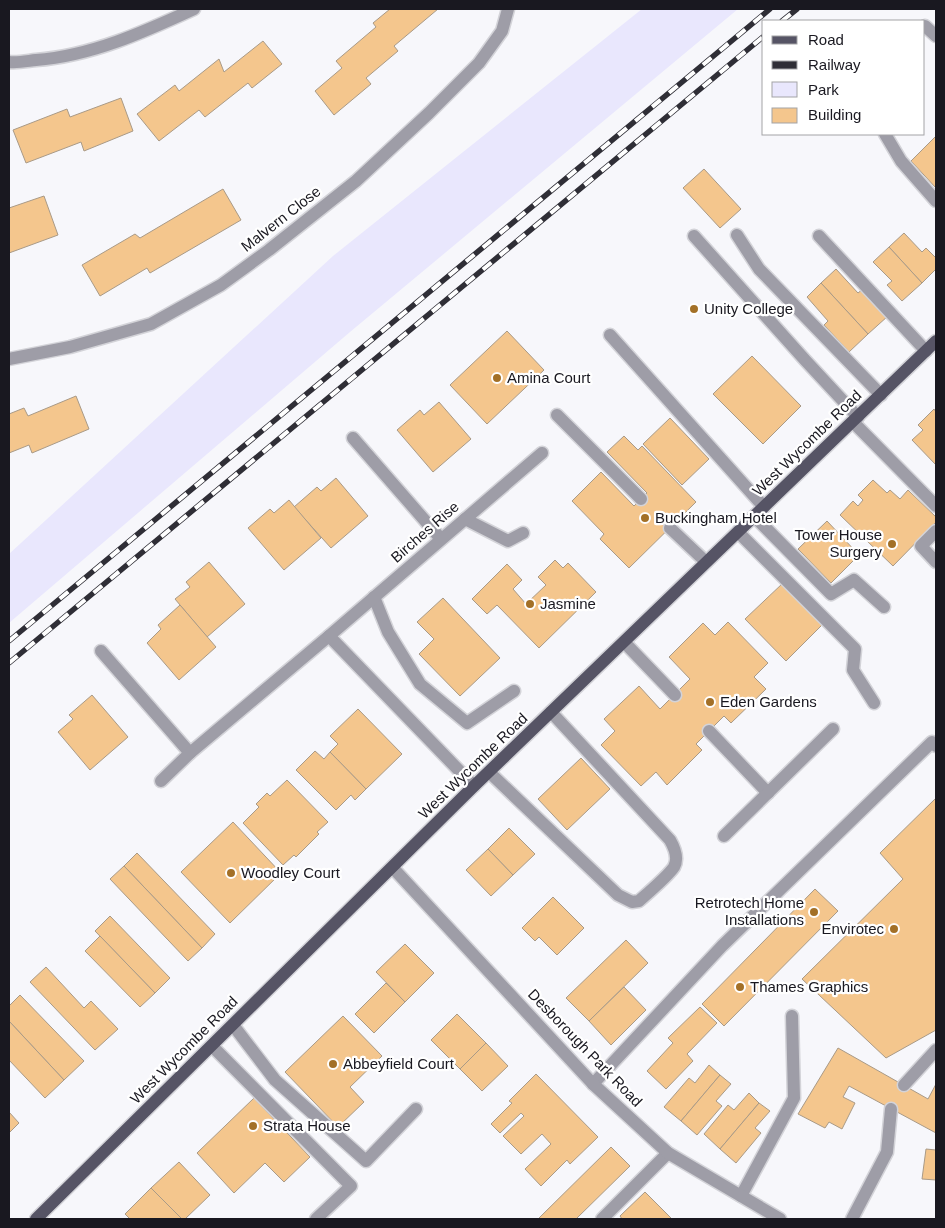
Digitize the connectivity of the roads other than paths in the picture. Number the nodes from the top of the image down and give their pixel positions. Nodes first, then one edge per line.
1 (194, 9) edge
2 (508, 9) edge
3 (925, 26) edge
4 (936, 36) edge
5 (9, 62) edge
6 (886, 135) edge
7 (936, 201) edge
8 (737, 235) dead end
9 (694, 236) dead end
10 (819, 236) dead end
11 (610, 335) dead end
12 (936, 341) edge
13 (926, 351) junction
14 (9, 360) edge
15 (881, 396) junction
16 (557, 415) dead end
17 (856, 420) junction
18 (354, 438) dead end
19 (542, 452) dead end
20 (641, 499) dead end
21 (936, 506) edge
22 (759, 512) junction
23 (465, 519) junction
24 (670, 528) dead end
25 (936, 531) edge
26 (738, 532) junction
27 (523, 533) dead end
28 (441, 539) junction
29 (706, 562) junction
30 (936, 562) edge
31 (374, 597) junction
32 (884, 607) dead end
33 (329, 636) junction
34 (624, 642) junction
35 (101, 651) dead end
36 (514, 691) dead end
37 (675, 695) dead end
38 (874, 703) dead end
39 (551, 712) junction
40 (832, 729) dead end
41 (709, 731) dead end
42 (936, 746) edge
43 (190, 753) junction
44 (489, 772) junction
45 (160, 781) dead end
46 (474, 786) junction
47 (768, 792) junction
48 (724, 836) dead end
49 (393, 868) junction
50 (792, 1016) dead end
51 (233, 1025) junction
52 (212, 1046) junction
53 (936, 1050) edge
54 (594, 1084) junction
55 (904, 1085) dead end
56 (416, 1109) dead end
57 (891, 1109) dead end
58 (668, 1153) junction
59 (741, 1196) junction
60 (36, 1219) edge
61 (316, 1219) edge
62 (602, 1219) edge
63 (780, 1219) edge
64 (852, 1219) edge

1 - 5 street
2 - 14 street, Malvern Close
3 - 4 street
6 - 7 street
8 - 15 street
9 - 17 street
10 - 13 street
11 - 22 street
12 - 13 main road, West Wycombe Road
13 - 15 main road, West Wycombe Road
15 - 17 main road, West Wycombe Road
16 - 20 street
17 - 21 street
17 - 22 main road, West Wycombe Road
18 - 28 street
19 - 23 street, Birches Rise
22 - 26 main road, West Wycombe Road
22 - 32 street
23 - 27 street
23 - 28 street, Birches Rise
24 - 29 street
25 - 30 street
26 - 29 main road, West Wycombe Road
26 - 38 street
28 - 31 street, Birches Rise
29 - 34 main road, West Wycombe Road
31 - 33 street, Birches Rise
31 - 36 street
33 - 43 street, Birches Rise
33 - 46 street
34 - 37 street
34 - 39 main road, West Wycombe Road
35 - 43 street
39 - 44 main road, West Wycombe Road
39 - 44 street
40 - 47 street
41 - 47 street
42 - 54 street
43 - 45 street, Birches Rise
44 - 46 main road, West Wycombe Road
46 - 49 main road, West Wycombe Road
47 - 48 street
49 - 51 main road, West Wycombe Road
49 - 54 street, Desborough Park Road
50 - 59 street
51 - 52 main road, West Wycombe Road
51 - 56 street
52 - 60 main road, West Wycombe Road
52 - 61 street
53 - 55 street
54 - 58 street, Desborough Park Road
57 - 64 street
58 - 59 street, Desborough Park Road
58 - 62 street
59 - 63 street, Desborough Park Road

